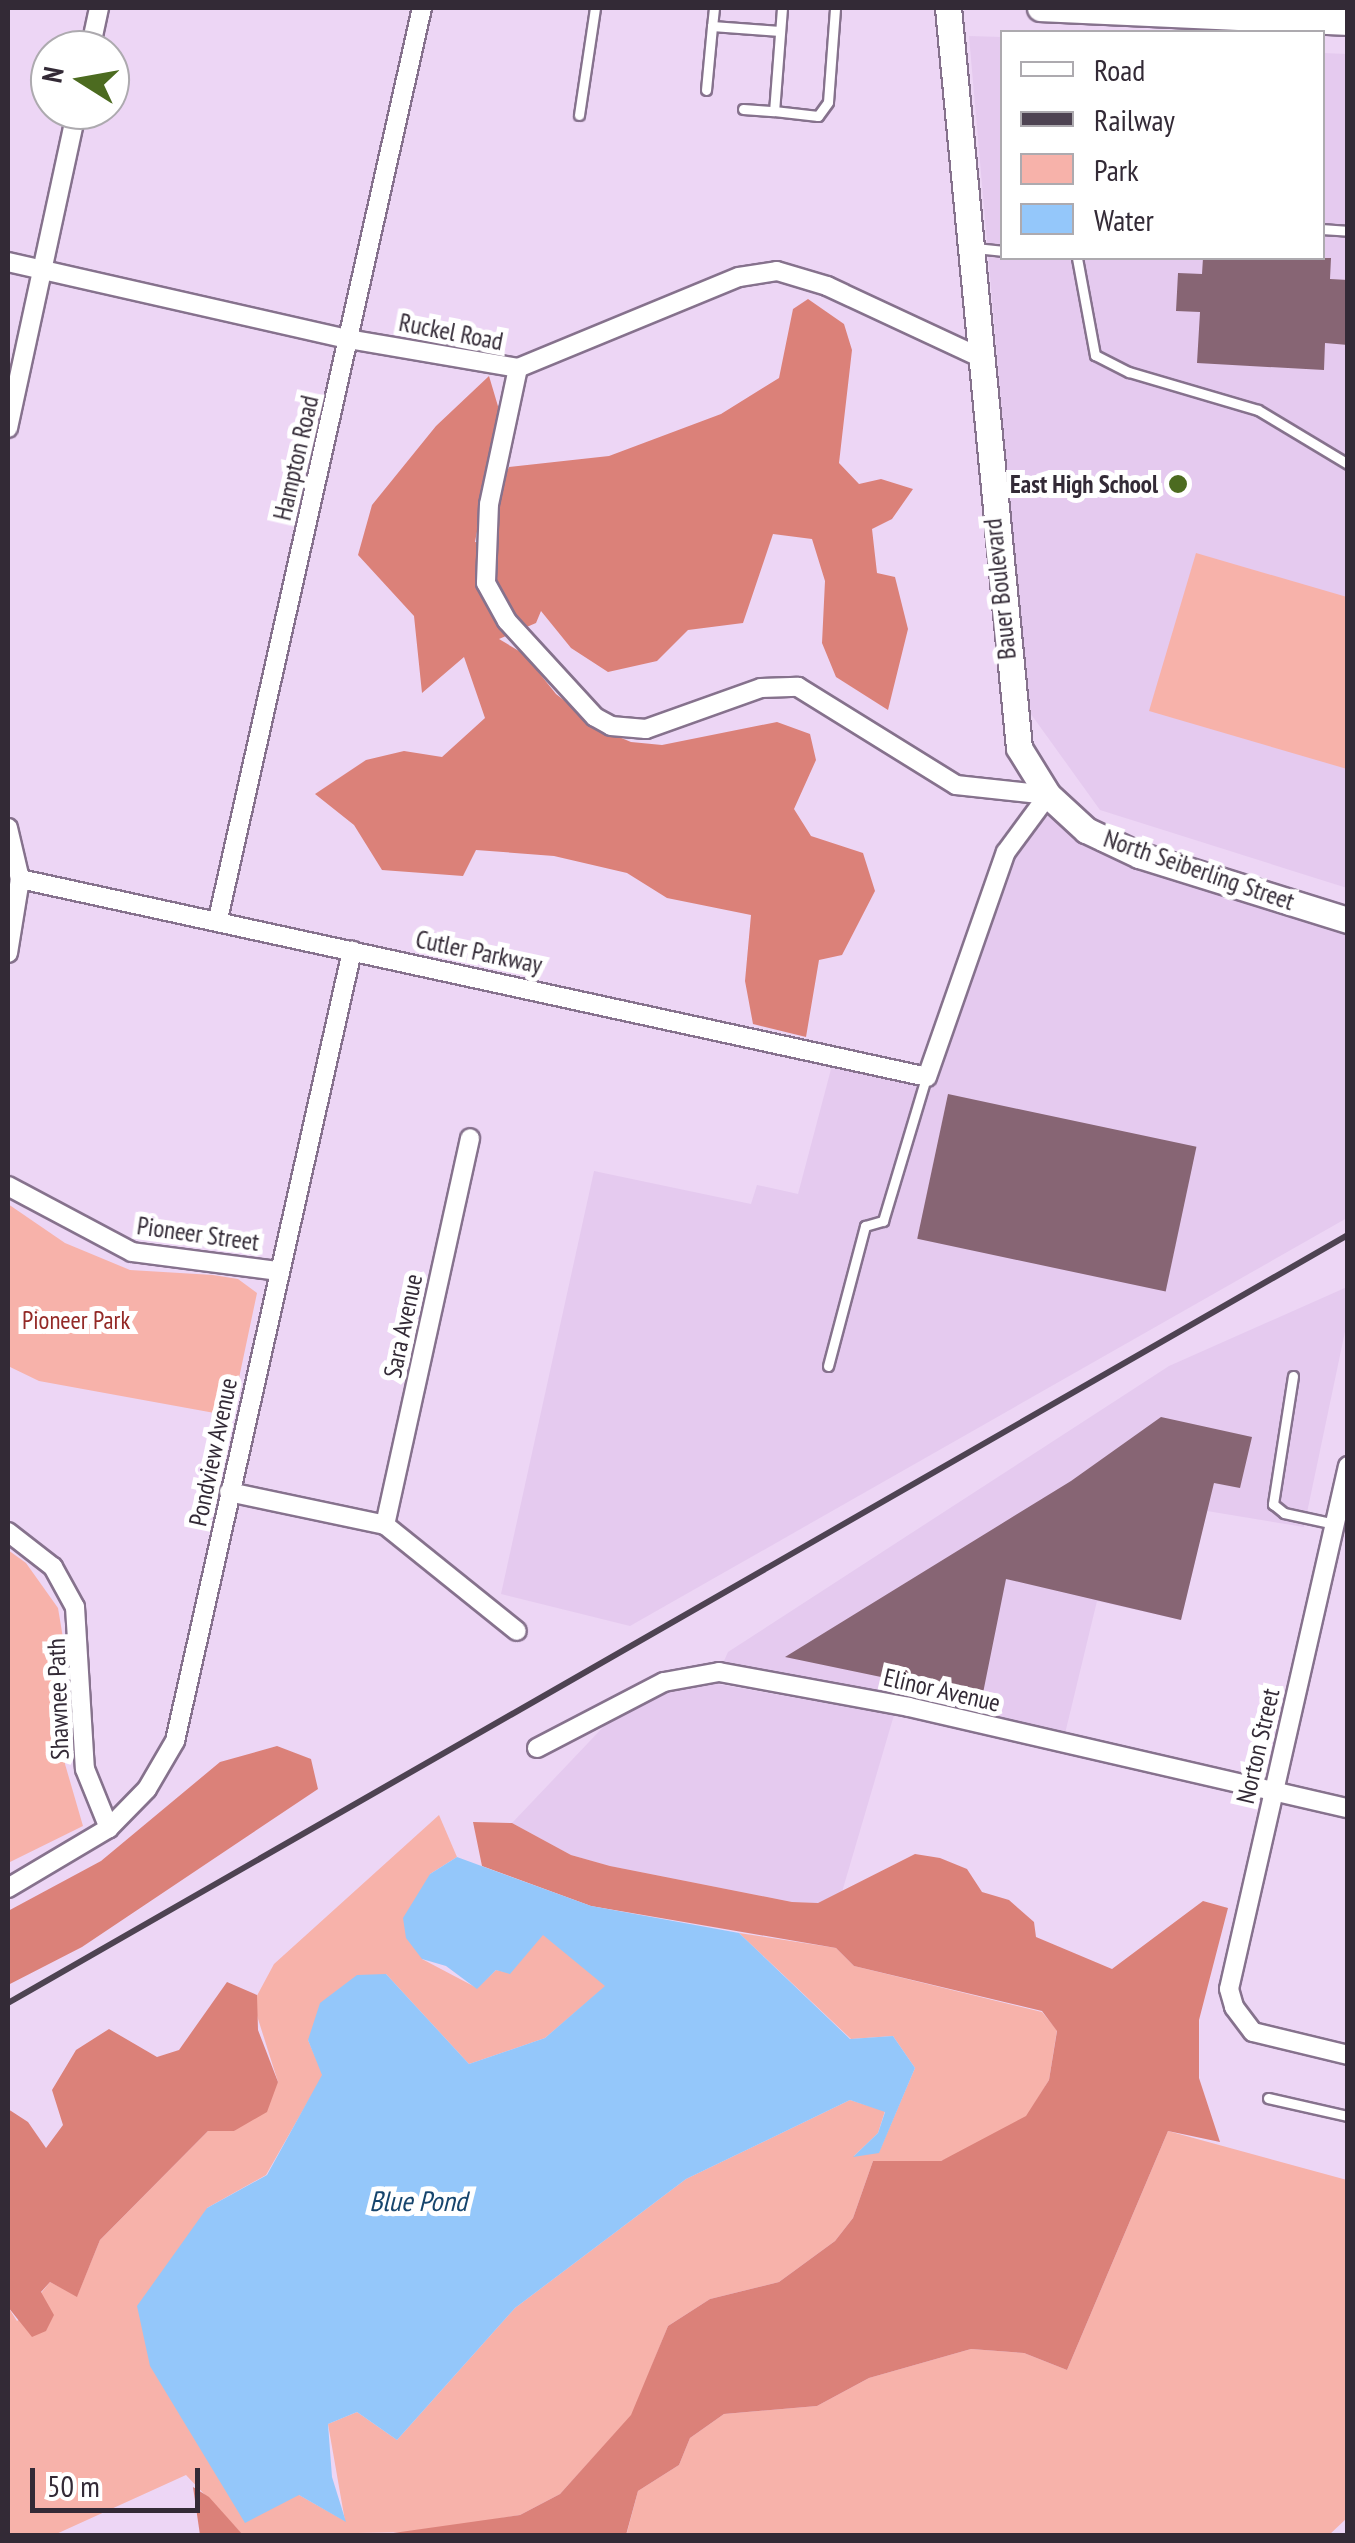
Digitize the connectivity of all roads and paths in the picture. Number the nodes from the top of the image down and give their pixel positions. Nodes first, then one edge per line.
1 (422, 8) edge
2 (594, 8) edge
3 (714, 8) edge
4 (782, 8) edge
5 (835, 8) edge
6 (948, 8) edge
7 (1040, 8) edge
8 (1322, 14) edge
9 (1348, 22) edge
10 (712, 26) junction
11 (780, 31) junction
12 (706, 90) dead end
13 (743, 109) dead end
14 (774, 111) junction
15 (579, 115) dead end
16 (73, 130) edge
17 (967, 248) junction
18 (1000, 251) edge
19 (1077, 260) edge
20 (8, 262) edge
21 (44, 272) junction
22 (348, 338) junction
23 (977, 356) junction
24 (518, 368) junction
25 (8, 428) edge
26 (1348, 464) edge
27 (1048, 795) junction
28 (8, 828) edge
29 (20, 879) junction
30 (218, 919) junction
31 (1348, 920) edge
32 (352, 952) junction
33 (8, 953) edge
34 (927, 1076) junction
35 (470, 1138) dead end
36 (8, 1186) edge
37 (278, 1271) junction
38 (828, 1366) dead end
39 (1293, 1376) dead end
40 (1348, 1466) edge
41 (230, 1492) junction
42 (1340, 1514) edge
43 (385, 1525) junction
44 (8, 1532) edge
45 (518, 1631) dead end
46 (537, 1748) dead end
47 (1273, 1791) junction
48 (1348, 1808) edge
49 (109, 1828) junction
50 (8, 1888) edge
51 (1348, 2056) edge
52 (1268, 2098) dead end
53 (1348, 2116) edge

1 - 22 street, Hampton Road
2 - 15 lane
3 - 10 lane
4 - 11 lane
5 - 14 lane
6 - 17 street, Bauer Boulevard
7 - 8 street
8 - 9 street
10 - 11 lane
10 - 12 lane
11 - 14 lane
13 - 14 lane
16 - 21 street
17 - 18 lane
17 - 23 street, Bauer Boulevard
19 - 26 lane
20 - 21 street, Ruckel Road
21 - 22 street, Ruckel Road
21 - 25 street
22 - 24 street, Ruckel Road
22 - 30 street, Hampton Road
23 - 24 street, Ruckel Road
23 - 27 street, Bauer Boulevard
24 - 27 street
27 - 31 street, North Seiberling Street
27 - 34 street
28 - 29 street
29 - 30 street, Cutler Parkway
29 - 33 street
30 - 32 street, Cutler Parkway
32 - 34 street, Cutler Parkway
32 - 37 street, Pondview Avenue
34 - 38 lane
35 - 43 street, Sara Avenue
36 - 37 street, Pioneer Street
37 - 41 street, Pondview Avenue
39 - 42 lane
40 - 42 street, Norton Street
41 - 43 street
41 - 49 street, Pondview Avenue
42 - 47 street, Norton Street
43 - 45 street
44 - 49 street, Shawnee Path
46 - 47 street, Elinor Avenue
47 - 48 street, Elinor Avenue
47 - 51 street, Norton Street
49 - 50 street, Pondview Avenue
52 - 53 lane

